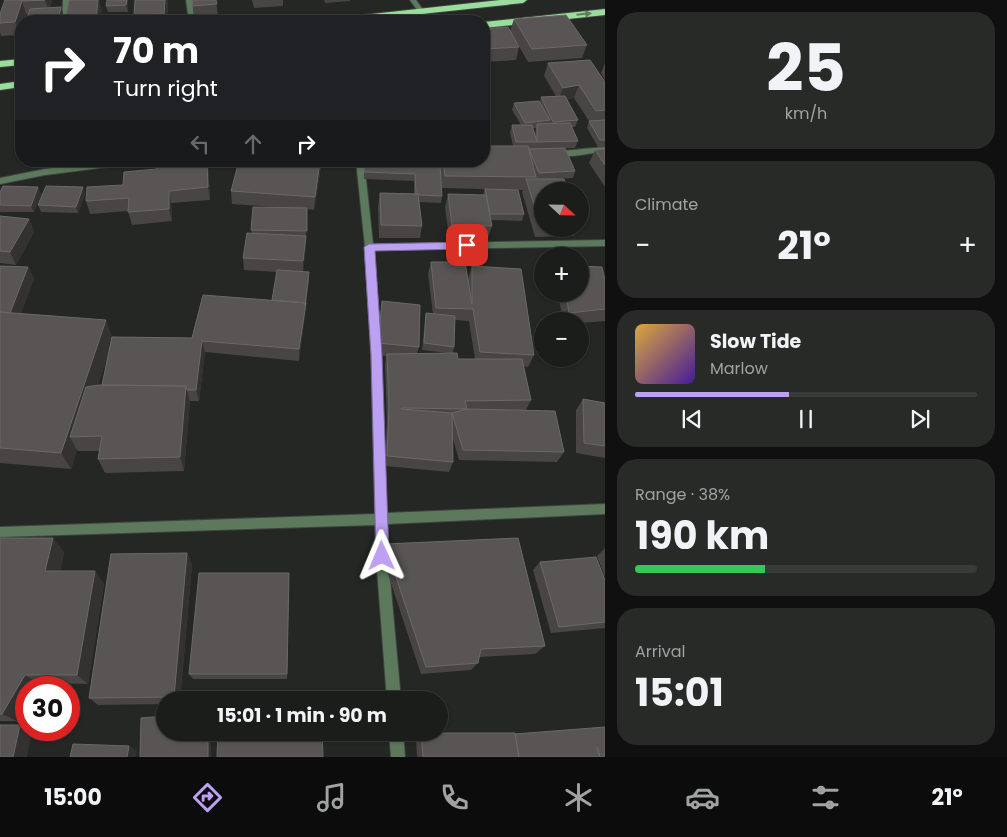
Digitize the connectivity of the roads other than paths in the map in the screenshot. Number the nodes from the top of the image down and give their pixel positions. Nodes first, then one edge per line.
1 (66, 0) edge
2 (189, 0) edge
3 (413, 0) edge
4 (523, 0) edge
5 (422, 11) junction
6 (604, 12) edge
7 (65, 15) edge
8 (191, 15) edge
9 (393, 15) edge
10 (424, 15) edge
11 (490, 24) edge
12 (15, 63) edge
13 (0, 64) edge
14 (15, 85) edge
15 (0, 87) edge
16 (604, 149) edge
17 (549, 153) edge
18 (87, 167) edge
19 (361, 167) edge
20 (0, 181) edge
21 (604, 243) edge
22 (369, 247) junction
23 (604, 509) edge
24 (382, 519) junction
25 (0, 532) edge
26 (393, 691) edge
27 (397, 741) edge
28 (398, 757) edge

1 - 7 street
2 - 8 street
3 - 5 street
4 - 5 highway
5 - 9 highway
5 - 10 street
11 -> 6 highway
12 - 13 highway
14 - 15 highway
16 - 17 street
18 - 20 street
19 - 22 street
21 - 22 street
22 - 24 street
23 - 24 street
24 - 25 street
24 - 26 street
27 - 28 street

